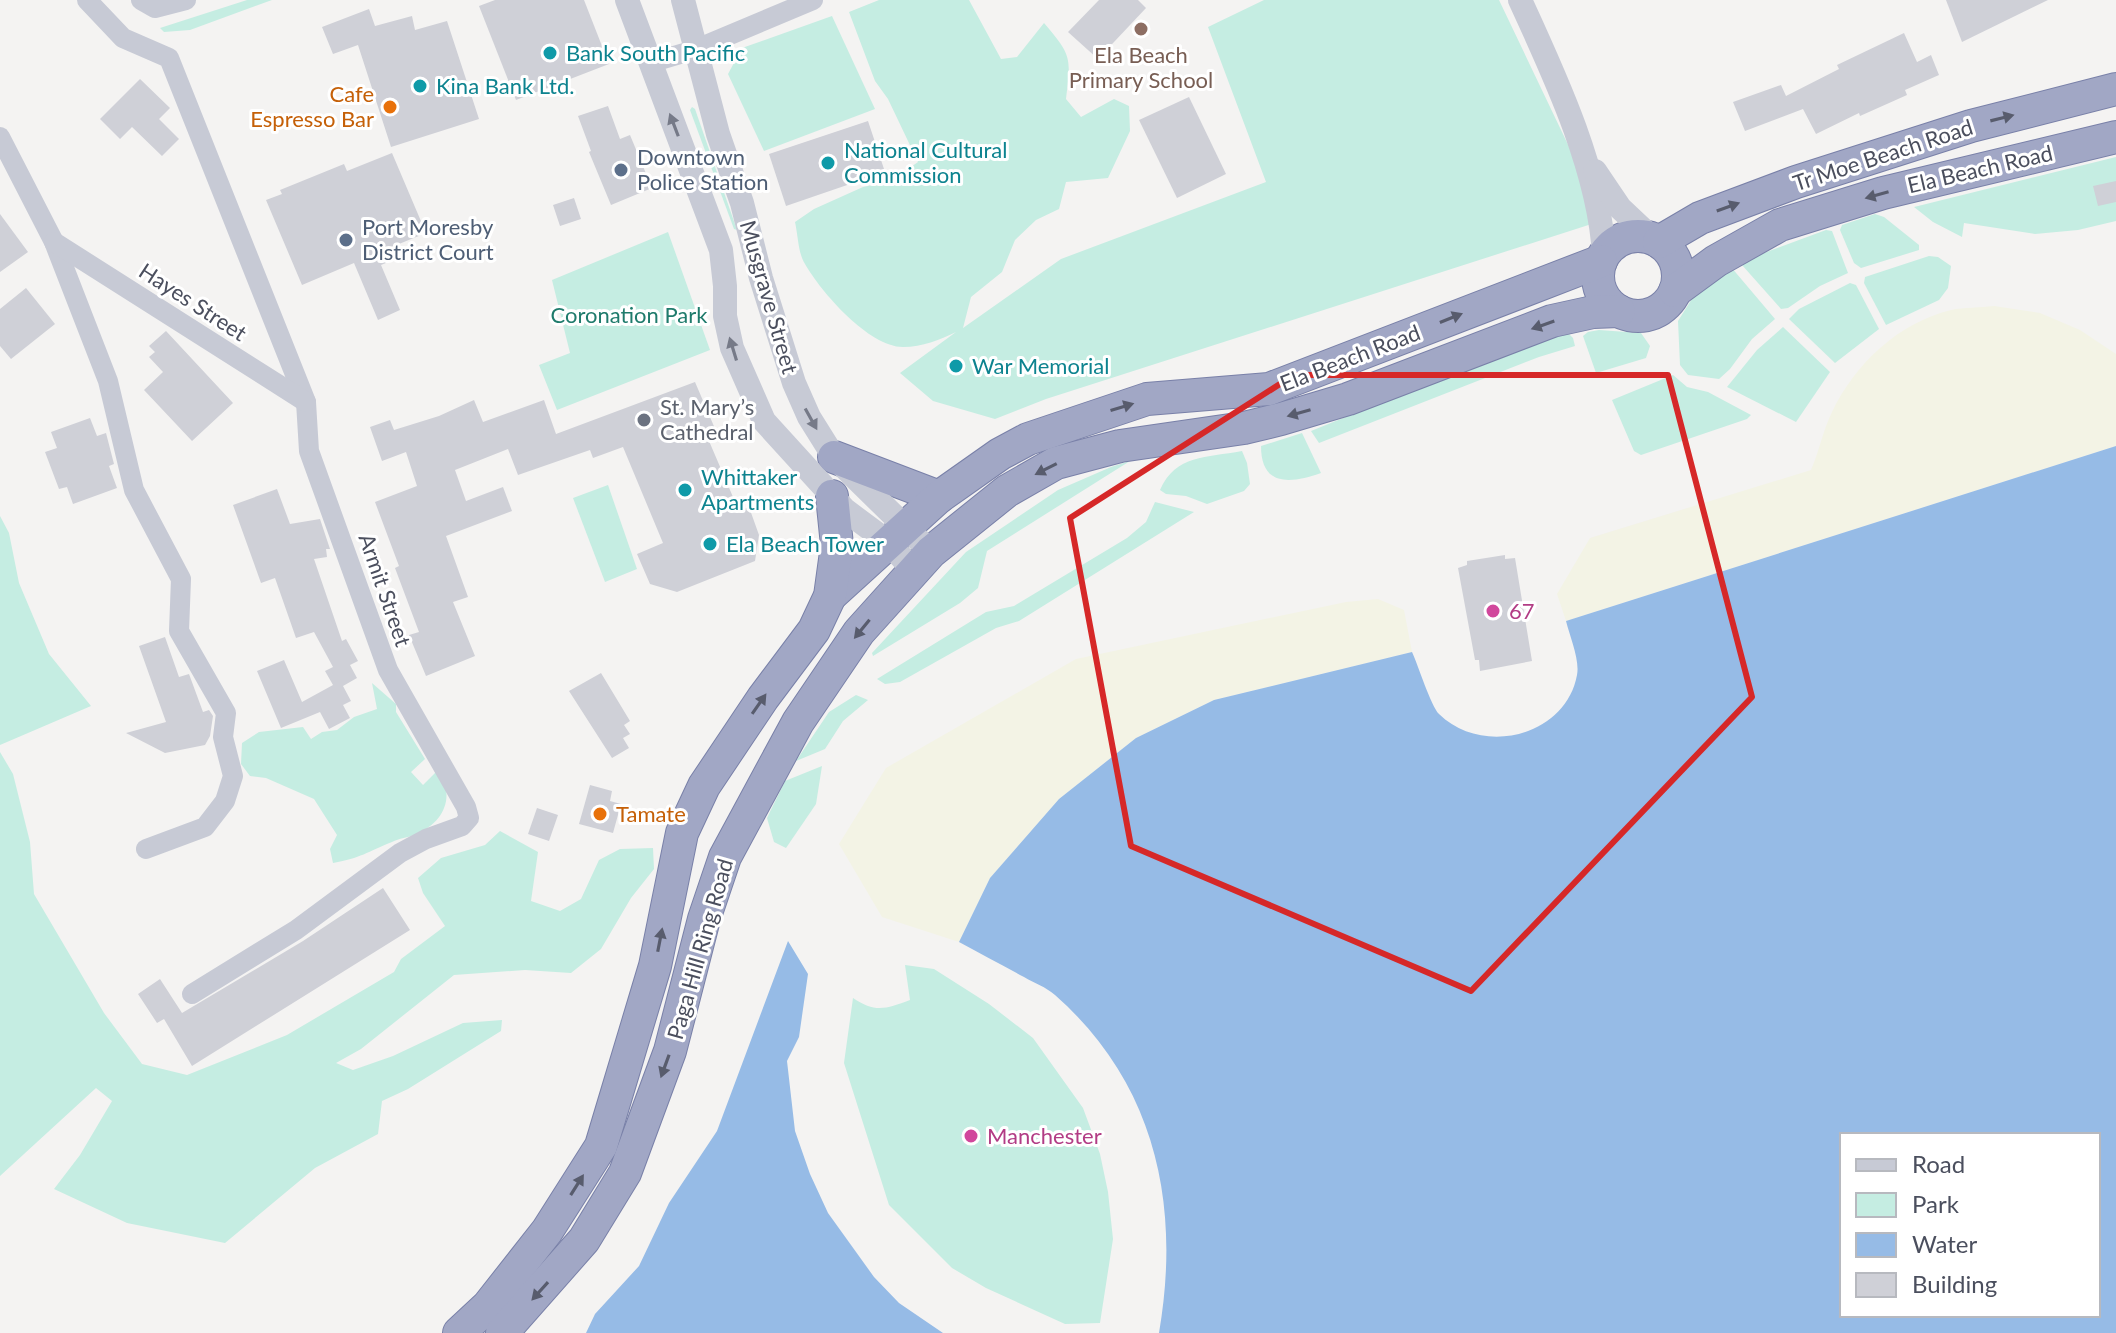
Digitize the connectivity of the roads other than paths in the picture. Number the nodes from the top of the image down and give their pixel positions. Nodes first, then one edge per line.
1 (87, 0) edge
2 (141, 0) edge
3 (186, 0) edge
4 (627, 0) edge
5 (683, 0) edge
6 (813, 0) edge
7 (1520, 0) edge
8 (694, 50) junction
9 (650, 63) junction
10 (2116, 89) edge
11 (0, 137) edge
12 (2116, 137) edge
13 (1584, 155) junction
14 (1656, 241) junction
15 (54, 242) junction
16 (1602, 258) junction
17 (761, 278) junction
18 (725, 286) junction
19 (1675, 291) junction
20 (1619, 311) junction
21 (306, 402) junction
22 (834, 457) junction
23 (832, 496) junction
24 (939, 497) junction
25 (896, 535) junction
26 (922, 561) junction
27 (826, 606) junction
28 (682, 833) junction
29 (146, 849) dead end
30 (725, 857) junction
31 (192, 994) dead end
32 (459, 1333) edge
33 (502, 1333) edge

1 - 21 street, Armit Street
2 - 3 street
4 - 9 street, Musgrave Street
5 - 8 street, Musgrave Street
6 - 8 street
7 - 13 street
8 - 9 street
8 - 17 street, Musgrave Street
18 -> 9 street, Musgrave Street
14 -> 10 highway, Tr Moe Beach Road
11 - 15 street
12 -> 19 highway, Ela Beach Road
13 - 14 street
13 - 16 street
14 - 16 highway
14 - 19 highway
15 - 21 street, Hayes Street
15 - 29 street
16 - 20 highway
24 -> 16 highway, Ela Beach Road
17 - 18 street
17 -> 22 street, Musgrave Street
23 -> 18 street, Musgrave Street
19 - 20 highway
20 -> 26 highway, Ela Beach Road
21 - 31 street, Armit Street
22 - 24 highway
22 - 25 street, Musgrave Street
23 - 25 street, Musgrave Street
23 - 27 highway
24 - 25 highway, Ela Beach Road
25 - 26 street, Musgrave Street
25 - 27 highway, Paga Hill Ring Road
26 -> 30 highway, Paga Hill Ring Road
28 -> 27 highway, Paga Hill Ring Road
28 - 30 highway
32 -> 28 highway, Paga Hill Ring Road
30 -> 33 highway, Paga Hill Ring Road

